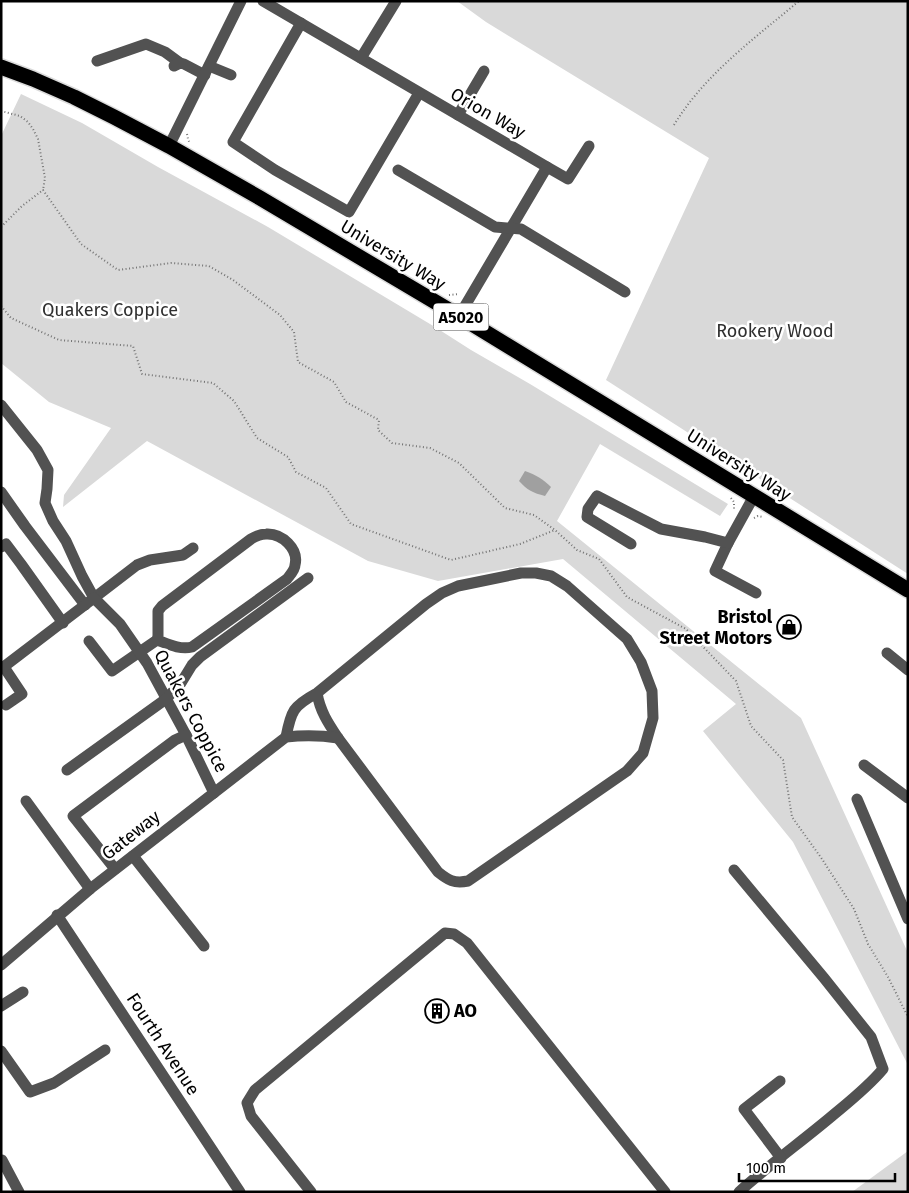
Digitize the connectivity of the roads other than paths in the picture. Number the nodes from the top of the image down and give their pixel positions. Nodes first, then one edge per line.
1 (241, 1) edge
2 (263, 1) edge
3 (396, 1) edge
4 (301, 23) junction
5 (360, 58) junction
6 (97, 61) dead end
7 (1, 67) edge
8 (207, 70) junction
9 (484, 71) dead end
10 (232, 75) dead end
11 (419, 93) junction
12 (458, 115) junction
13 (169, 146) junction
14 (589, 146) dead end
15 (547, 167) junction
16 (398, 170) dead end
17 (510, 228) junction
18 (625, 292) dead end
19 (459, 316) junction
20 (1, 405) edge
21 (1, 492) edge
22 (754, 496) junction
23 (728, 543) junction
24 (631, 544) dead end
25 (1, 547) edge
26 (193, 548) dead end
27 (308, 578) dead end
28 (908, 590) edge
29 (756, 593) dead end
30 (90, 602) junction
31 (63, 623) junction
32 (157, 640) junction
33 (89, 641) dead end
34 (140, 651) junction
35 (887, 653) dead end
36 (3, 668) edge
37 (908, 670) edge
38 (317, 693) junction
39 (166, 699) junction
40 (6, 705) dead end
41 (186, 735) junction
42 (286, 737) junction
43 (338, 738) junction
44 (864, 765) dead end
45 (67, 770) dead end
46 (214, 793) junction
47 (908, 798) edge
48 (857, 799) dead end
49 (26, 802) dead end
50 (133, 856) junction
51 (115, 869) junction
52 (734, 870) dead end
53 (90, 889) junction
54 (58, 915) junction
55 (908, 919) edge
56 (204, 946) dead end
57 (1, 964) edge
58 (23, 992) dead end
59 (1, 1006) edge
60 (105, 1050) dead end
61 (1, 1051) edge
62 (780, 1081) dead end
63 (781, 1158) junction
64 (2, 1160) edge
65 (19, 1192) edge
66 (240, 1192) edge
67 (311, 1192) edge
68 (665, 1192) edge
69 (739, 1192) edge

1 - 8 street
2 - 4 street, Orion Way
3 - 5 street
4 - 5 street, Orion Way
4 - 11 street
5 - 11 street, Orion Way
6 - 8 street
7 - 13 highway, University Way / A5020
8 - 10 street
8 - 13 street
9 - 12 street
11 - 12 street, Orion Way
12 - 15 street, Orion Way
13 - 19 highway, University Way / A5020
14 - 15 street, Orion Way
15 - 17 street
16 - 17 street
17 - 18 street
17 - 19 street
19 - 22 highway, University Way / A5020
20 - 30 street
21 - 30 street
22 - 23 street
22 - 28 highway, University Way / A5020
23 - 24 street
23 - 29 street
25 - 31 street
26 - 30 street
27 - 39 street
30 - 31 street
30 - 34 street, Quakers Coppice
31 - 36 street
32 - 32 street
32 - 34 street
33 - 34 street
34 - 39 street, Quakers Coppice
35 - 37 street
36 - 40 street
38 - 42 street
38 - 43 street
38 - 43 street
39 - 41 street, Quakers Coppice
39 - 45 street
41 - 46 street, Quakers Coppice
41 - 51 street
42 - 43 street
42 - 46 street, Gateway
44 - 47 street
46 - 50 street, Gateway
48 - 55 street
49 - 53 street
50 - 51 street, Gateway
50 - 56 street
51 - 53 street, Gateway
52 - 63 street
53 - 54 street, Gateway
54 - 57 street, Gateway
54 - 66 street, Fourth Avenue
58 - 59 street
60 - 61 street
62 - 63 street
63 - 69 street
64 - 65 street
67 - 68 street

